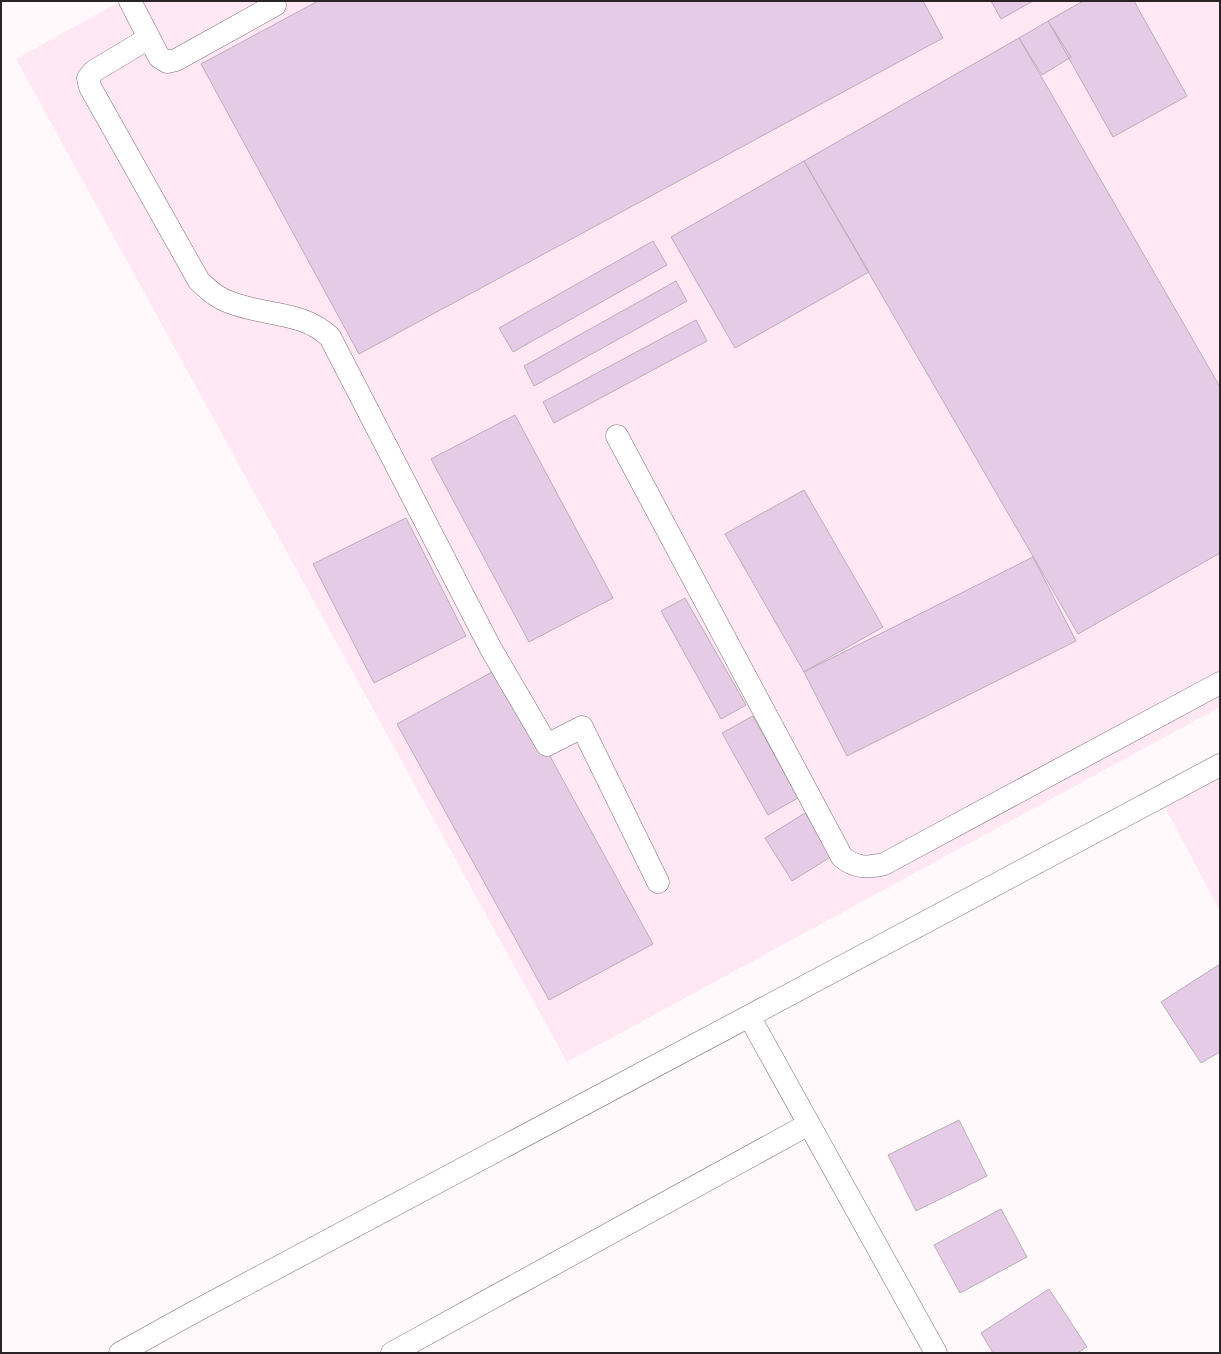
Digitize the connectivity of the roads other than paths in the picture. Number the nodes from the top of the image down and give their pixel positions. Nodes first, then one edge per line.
1 (130, 1) edge
2 (275, 5) dead end
3 (149, 38) junction
4 (617, 436) dead end
5 (1220, 683) edge
6 (1220, 765) edge
7 (658, 882) dead end
8 (749, 1016) junction
9 (809, 1124) junction
10 (120, 1353) edge
11 (392, 1353) edge
12 (936, 1353) edge

1 - 3 street
2 - 3 street
3 - 7 street
4 - 5 street
6 - 8 street
8 - 9 street
8 - 10 street
9 - 11 street
9 - 12 street

